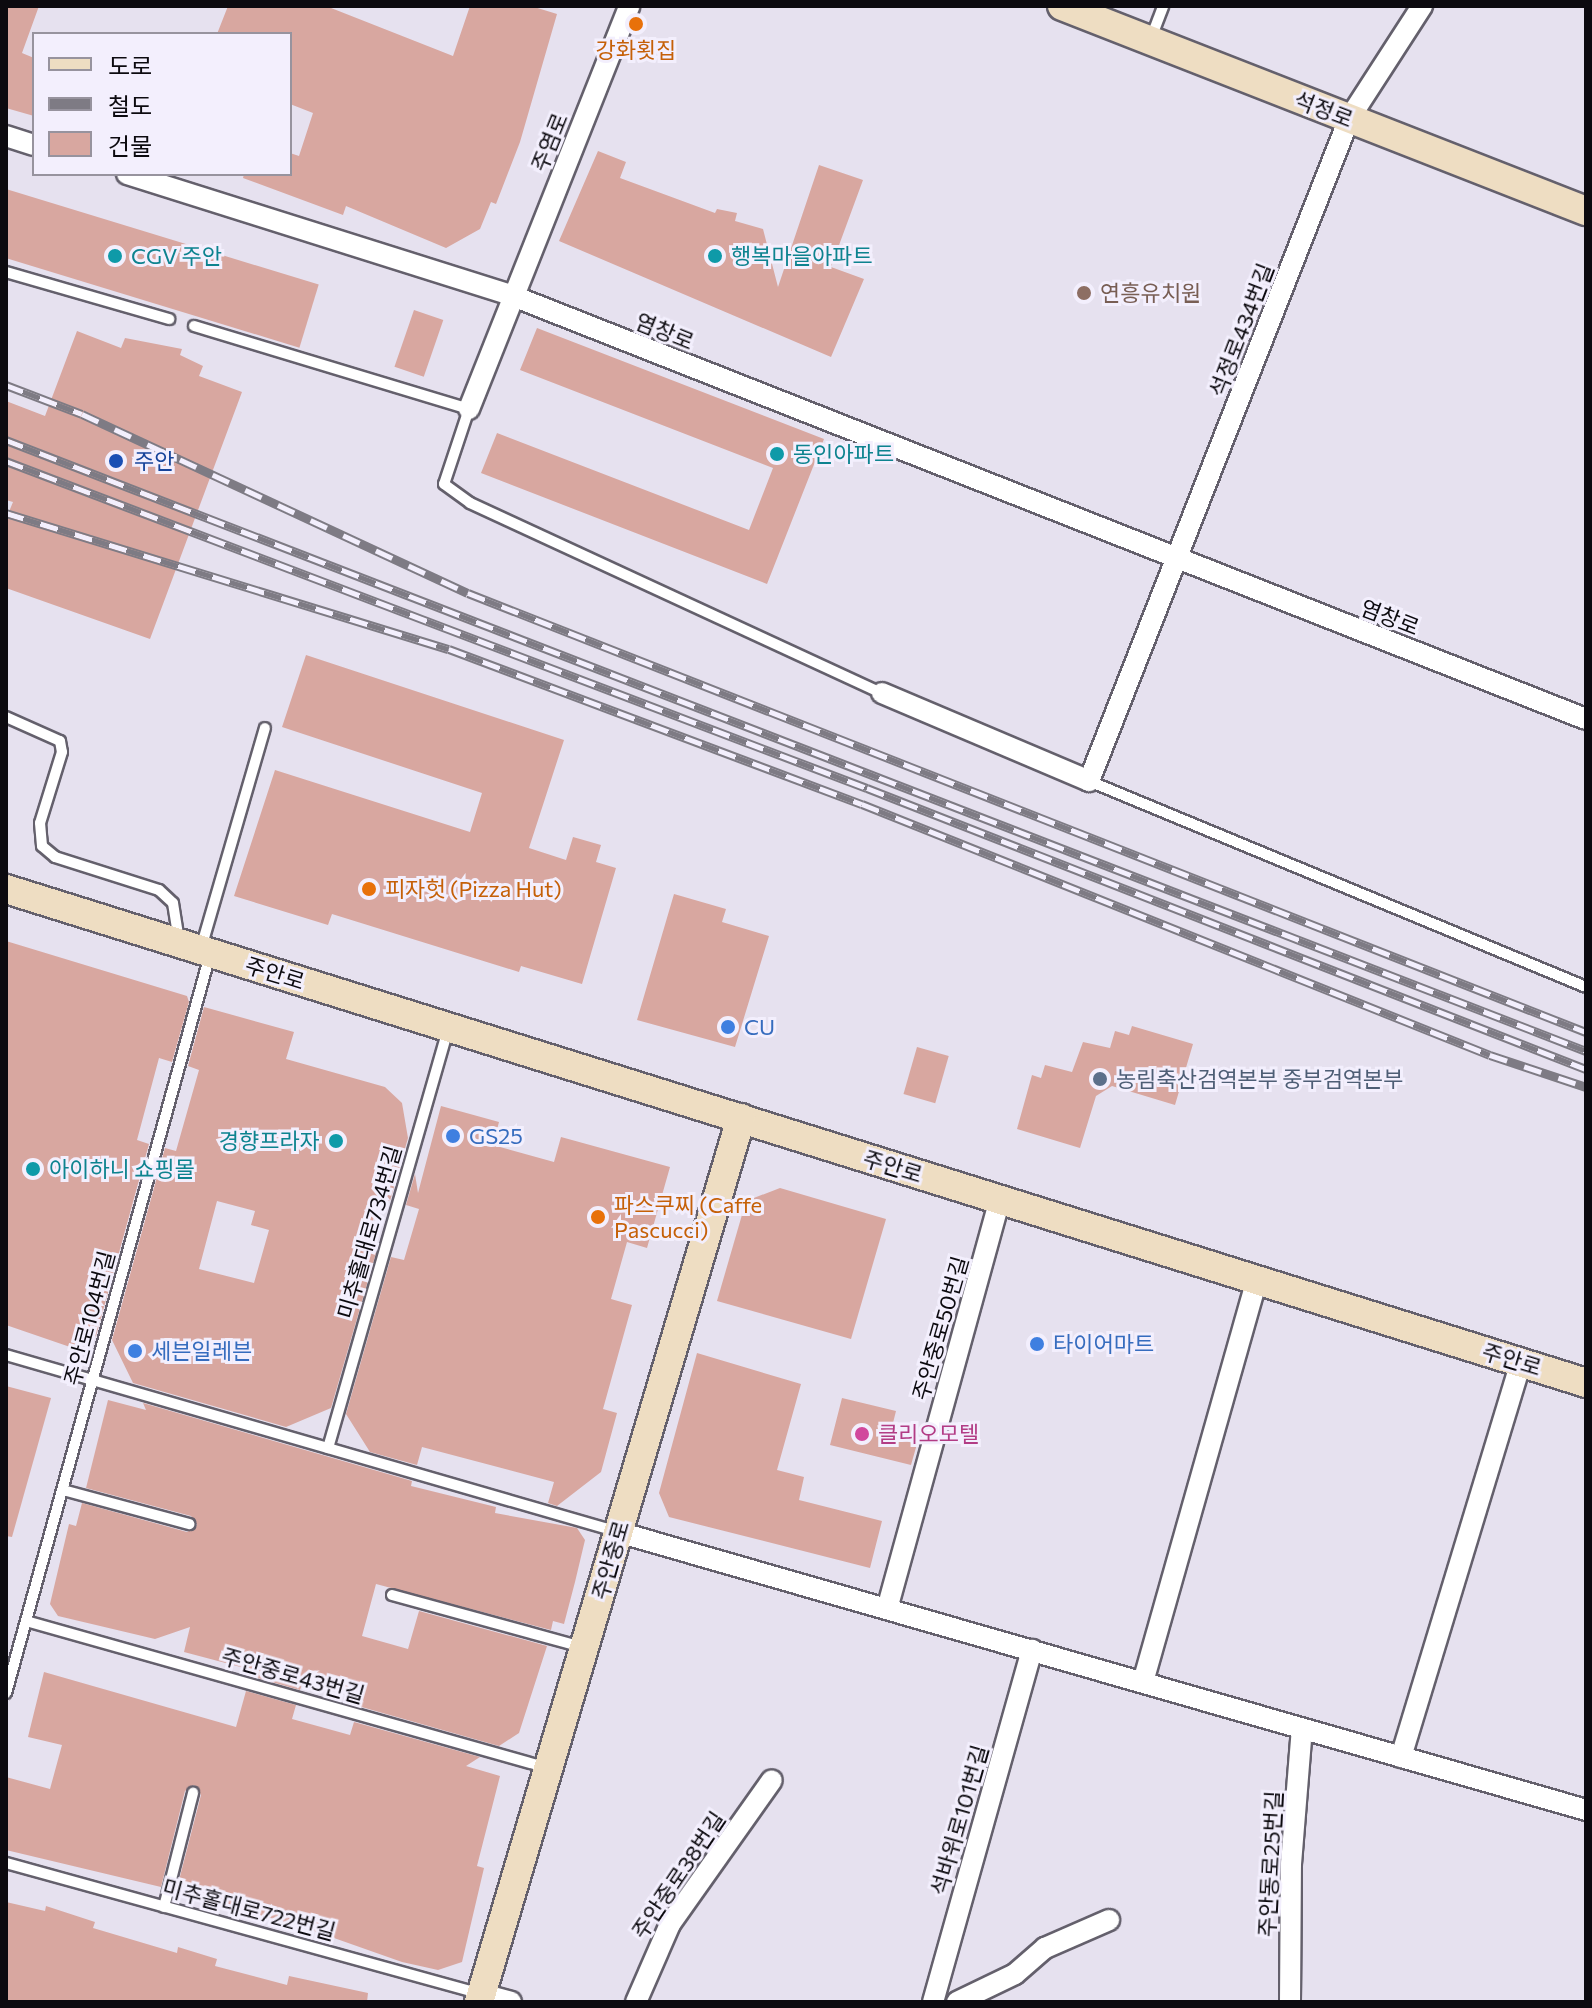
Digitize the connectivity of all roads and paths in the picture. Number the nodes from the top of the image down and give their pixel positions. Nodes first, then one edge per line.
1 (629, 6) edge
2 (1062, 6) edge
3 (1163, 6) edge
4 (1422, 6) edge
5 (1150, 40) junction
6 (1349, 119) junction
7 (6, 136) edge
8 (32, 144) edge
9 (133, 176) edge
10 (1586, 211) edge
11 (6, 272) edge
12 (513, 296) junction
13 (169, 319) dead end
14 (194, 326) dead end
15 (469, 409) junction
16 (1176, 559) junction
17 (882, 693) joint
18 (6, 717) edge
19 (1586, 719) edge
20 (265, 728) dead end
21 (1089, 781) junction
22 (6, 889) edge
23 (197, 949) junction
24 (1586, 987) edge
25 (449, 1027) junction
26 (741, 1118) junction
27 (1000, 1200) junction
28 (1257, 1280) junction
29 (6, 1355) edge
30 (1521, 1362) junction
31 (93, 1380) junction
32 (1586, 1383) edge
33 (328, 1448) junction
34 (63, 1490) junction
35 (189, 1524) dead end
36 (618, 1532) junction
37 (392, 1595) dead end
38 (887, 1609) junction
39 (26, 1621) junction
40 (584, 1648) junction
41 (1032, 1650) junction
42 (1143, 1682) junction
43 (6, 1693) edge
44 (1302, 1728) junction
45 (1401, 1757) junction
46 (549, 1768) junction
47 (772, 1780) dead end
48 (193, 1793) dead end
49 (1586, 1810) edge
50 (6, 1863) edge
51 (164, 1907) junction
52 (1109, 1920) dead end
53 (480, 1998) edge
54 (511, 2002) edge
55 (636, 2002) edge
56 (933, 2002) edge
57 (957, 2002) edge
58 (1290, 2002) edge

1 - 12 street, 주염로
2 - 5 main road, 석정로
3 - 5 lane
4 - 6 street, 석정로434번길
5 - 6 main road, 석정로
6 - 10 main road, 석정로
6 - 16 street, 석정로434번길
7 - 8 street
9 - 12 street, 염창로
11 - 13 lane
12 - 15 street, 주염로
12 - 16 street, 염창로
14 - 15 lane
15 - 17 lane
16 - 19 street, 염창로
16 - 21 street
17 - 21 street
18 - 23 lane
20 - 23 lane
21 - 24 lane
22 - 23 main road, 주안로
23 - 25 main road, 주안로
23 - 31 lane, 주안로104번길
25 - 26 main road, 주안로
25 - 33 lane, 미추홀대로734번길
26 - 27 main road, 주안로
26 - 36 main road, 주안중로
27 - 28 main road, 주안로
27 - 38 street, 주안중로50번길
28 - 30 main road, 주안로
28 - 42 street
29 - 31 lane
30 - 32 main road, 주안로
30 - 45 street
31 - 33 lane
31 - 34 lane, 주안로104번길
33 - 36 lane
34 - 35 lane
34 - 39 lane, 주안로104번길
36 - 38 street
36 - 40 main road, 주안중로
37 - 40 lane
38 - 41 street
39 - 43 lane, 주안로104번길
39 - 46 lane, 주안중로43번길
40 - 46 main road, 주안중로
41 - 42 street
41 - 56 street, 석바위로101번길
42 - 44 street
44 - 45 street
44 - 58 street, 주안동로25번길
45 - 49 street
46 - 53 main road, 주안중로
47 - 55 street, 주안중로38번길
48 - 51 lane
50 - 51 lane, 미추홀대로722번길
51 - 53 lane, 미추홀대로722번길
52 - 57 street
53 - 54 street

